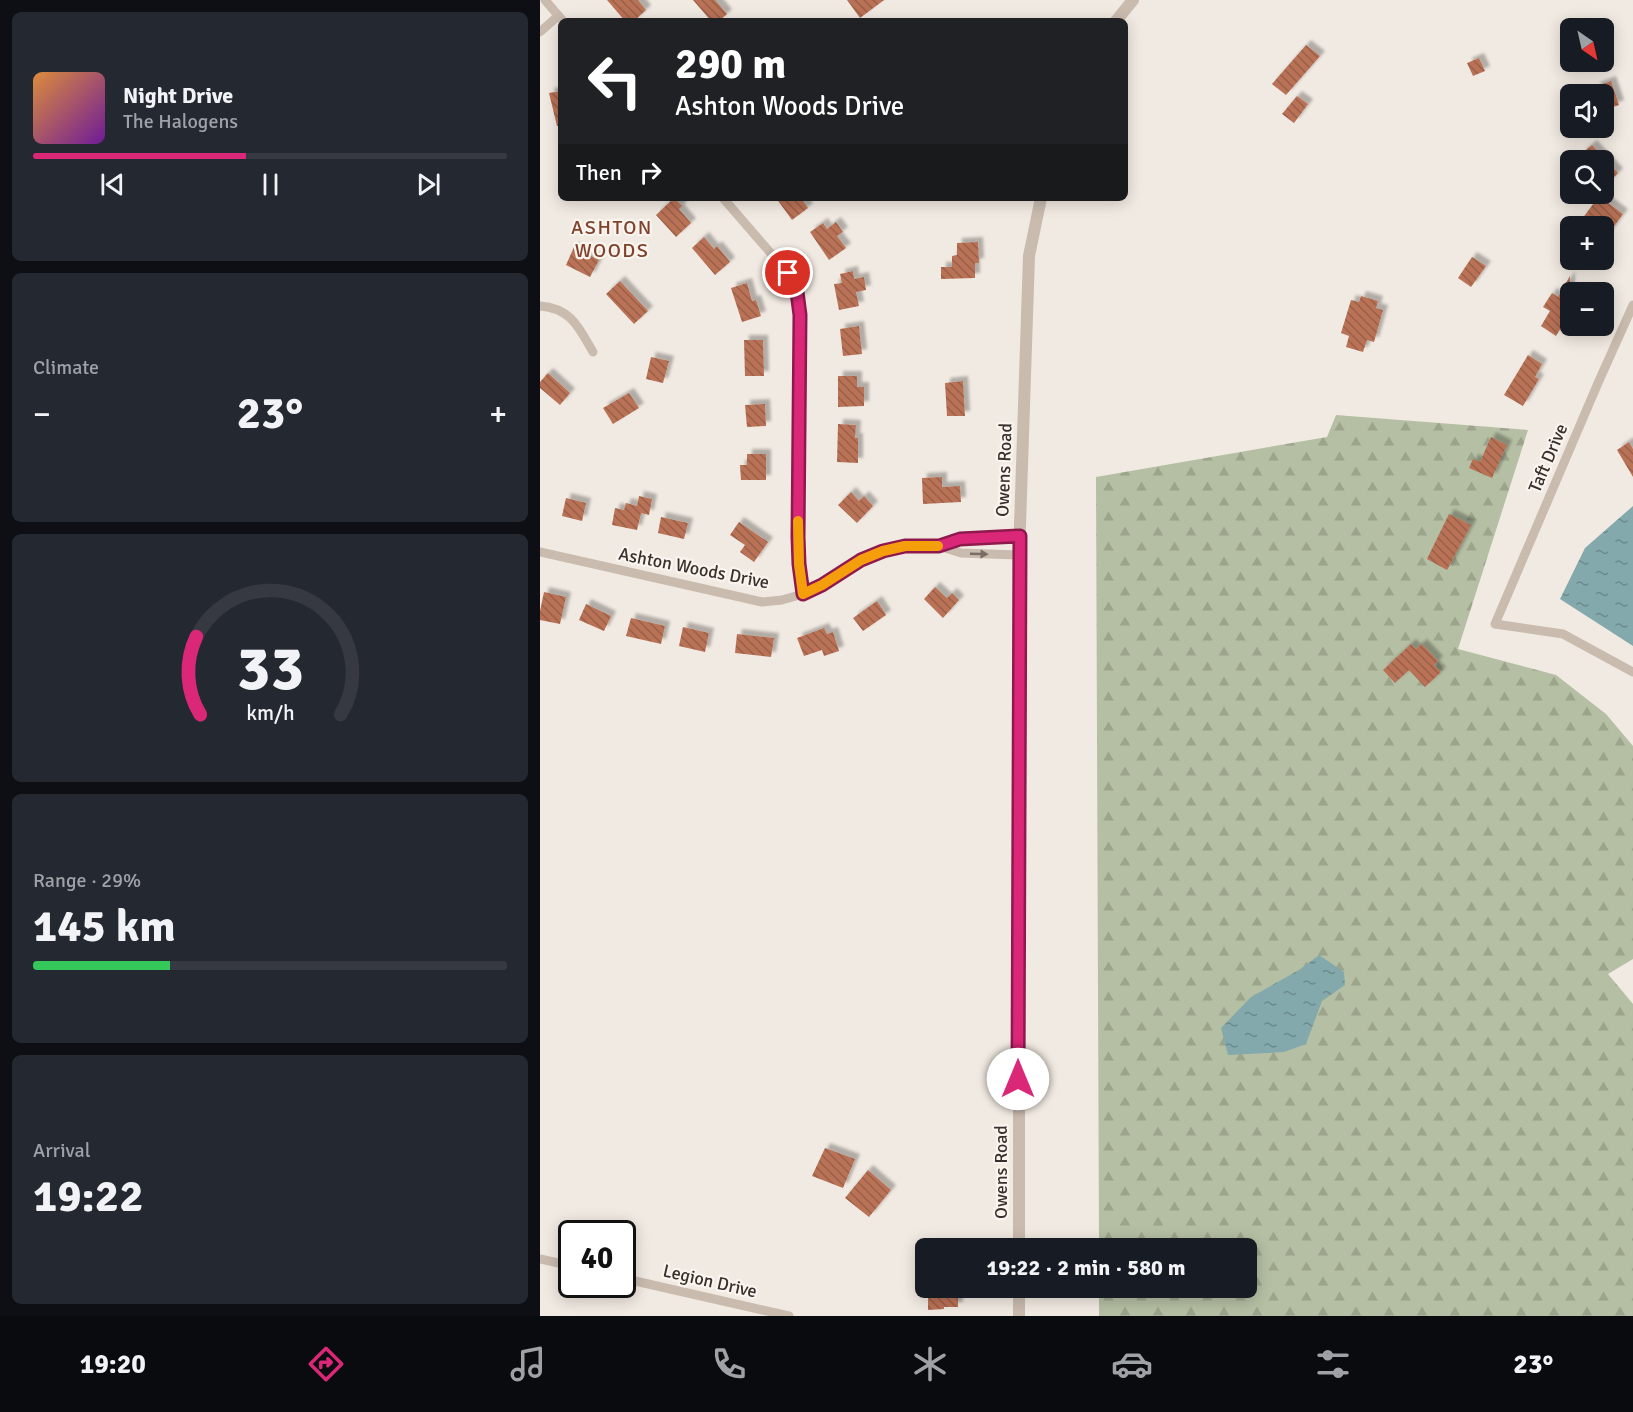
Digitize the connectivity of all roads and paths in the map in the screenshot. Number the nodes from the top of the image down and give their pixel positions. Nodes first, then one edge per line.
1 (545, 0) edge
2 (1132, 0) edge
3 (561, 18) edge
4 (1118, 18) edge
5 (558, 20) edge
6 (540, 32) edge
7 (726, 201) edge
8 (1040, 201) edge
9 (1633, 305) edge
10 (540, 306) edge
11 (593, 352) dead end
12 (1020, 536) junction
13 (939, 546) junction
14 (540, 552) edge
15 (1019, 555) junction
16 (803, 594) junction
17 (1633, 672) edge
18 (1019, 1238) edge
19 (540, 1259) edge
20 (558, 1263) edge
21 (636, 1281) edge
22 (1019, 1298) edge
23 (789, 1316) edge
24 (1019, 1316) edge

1 - 3 street
2 - 4 street
5 - 6 street
7 - 16 street
8 - 12 street, Owens Road
9 - 17 street, Taft Drive
10 - 11 street
12 - 13 street, Ashton Woods Drive
12 - 15 street, Owens Road
13 -> 15 street, Ashton Woods Drive
13 - 16 street, Ashton Woods Drive
14 - 16 street, Ashton Woods Drive
15 - 18 street, Owens Road
19 - 20 street
21 - 23 street, Legion Drive
22 - 24 street

